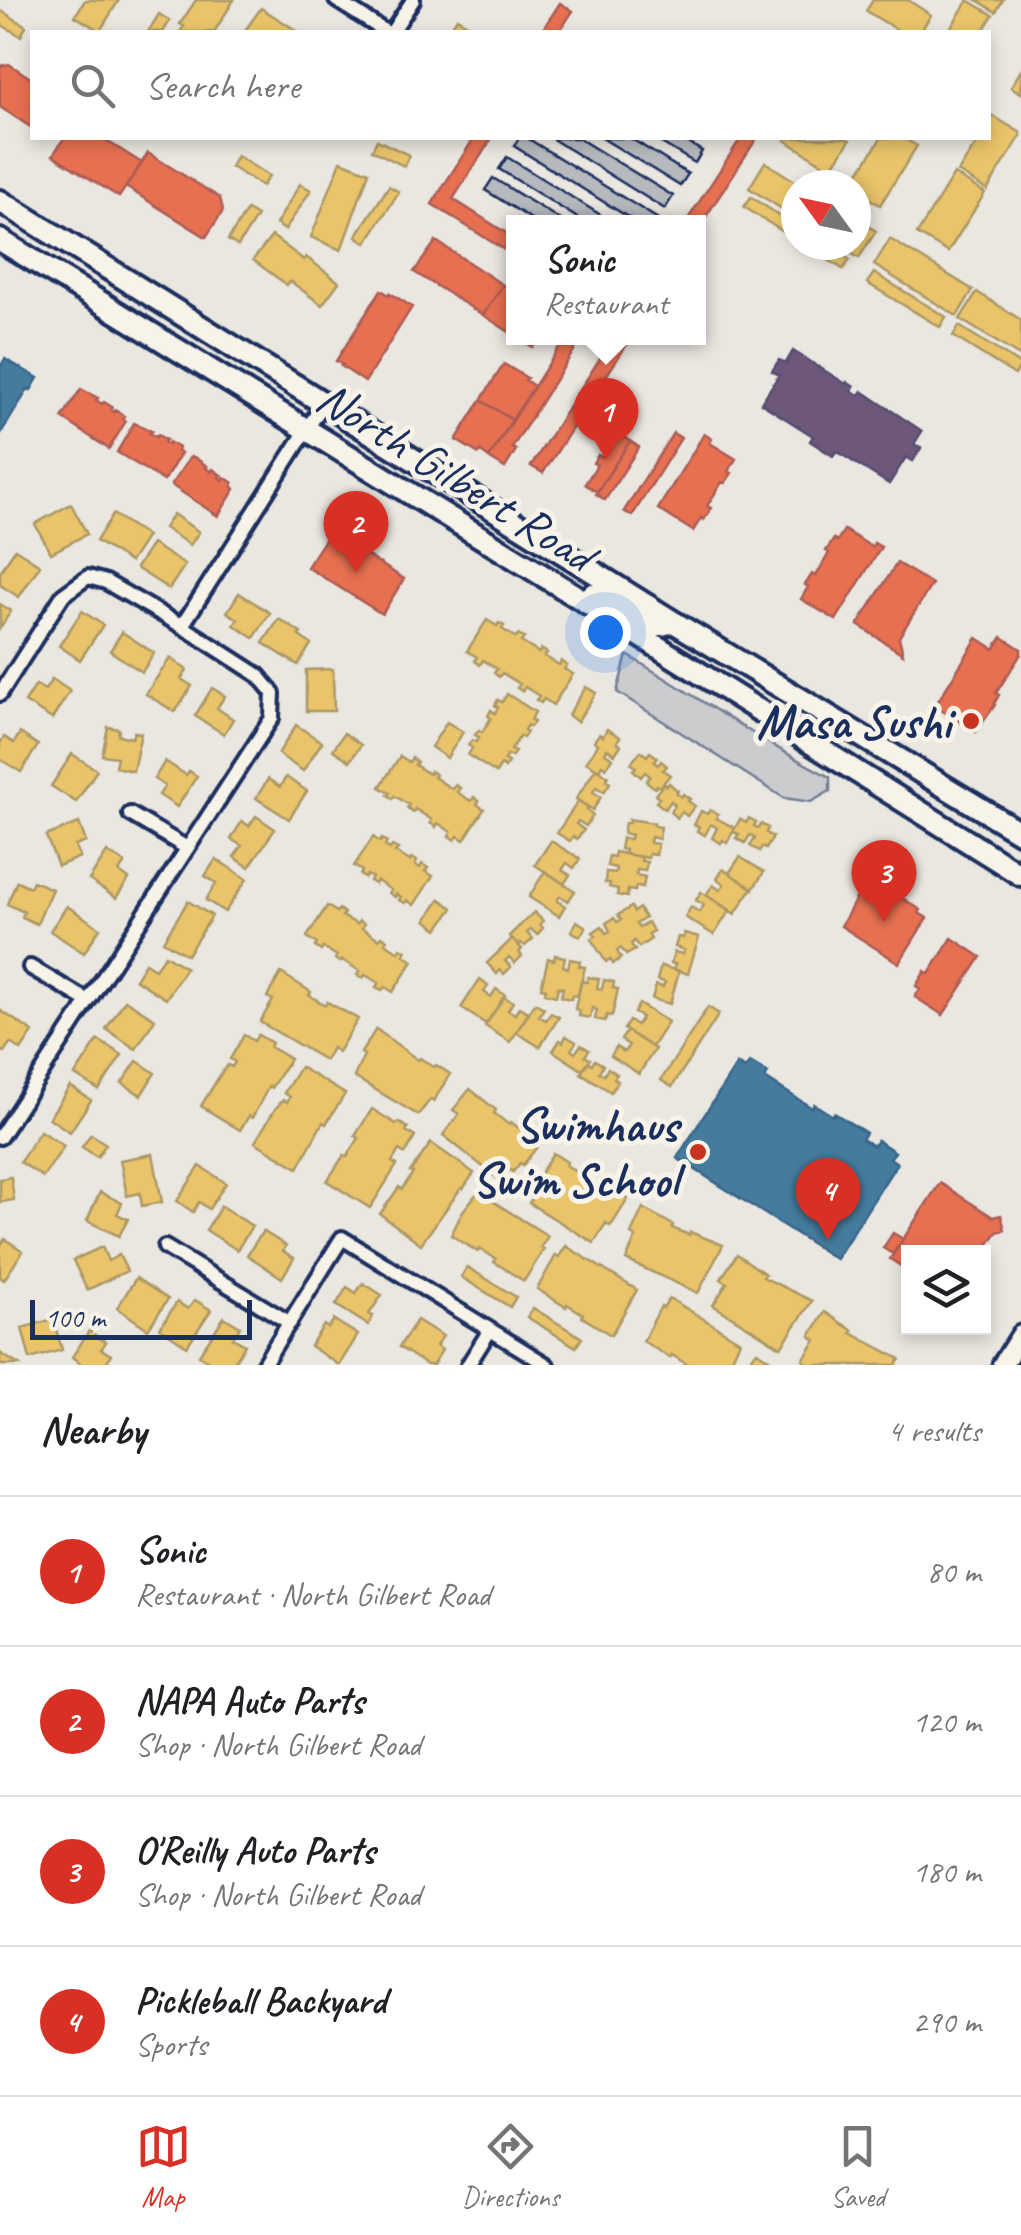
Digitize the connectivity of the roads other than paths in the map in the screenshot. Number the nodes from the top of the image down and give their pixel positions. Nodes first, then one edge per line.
1 (336, 0) edge
2 (413, 0) edge
3 (386, 30) edge
4 (390, 30) edge
5 (0, 201) edge
6 (0, 240) edge
7 (174, 312) junction
8 (158, 338) junction
9 (324, 404) junction
10 (307, 430) junction
11 (584, 602) junction
12 (672, 621) junction
13 (182, 626) junction
14 (0, 694) edge
15 (130, 814) dead end
16 (1021, 832) edge
17 (187, 848) junction
18 (1021, 875) edge
19 (30, 966) dead end
20 (88, 1002) junction
21 (0, 1136) edge
22 (165, 1247) dead end
23 (290, 1323) junction
24 (490, 1330) junction
25 (1021, 1335) edge
26 (263, 1365) edge
27 (468, 1365) edge
28 (547, 1365) edge
29 (1002, 1365) edge

1 - 3 street
2 - 4 street
5 - 7 main road, North Gilbert Road
6 - 8 main road, North Gilbert Road
7 - 8 main road
7 - 9 main road, North Gilbert Road
8 - 10 main road, North Gilbert Road
9 - 10 street
9 - 12 main road, North Gilbert Road
10 - 11 main road, North Gilbert Road
10 - 13 street
11 - 12 main road
11 - 18 main road, North Gilbert Road
12 - 16 main road, North Gilbert Road
13 - 14 street
13 - 17 street
15 - 17 street
17 - 20 street
19 - 20 street
20 - 21 street
22 - 23 street
23 - 24 street
23 - 26 street
24 - 27 street
24 - 28 street
25 - 29 main road

